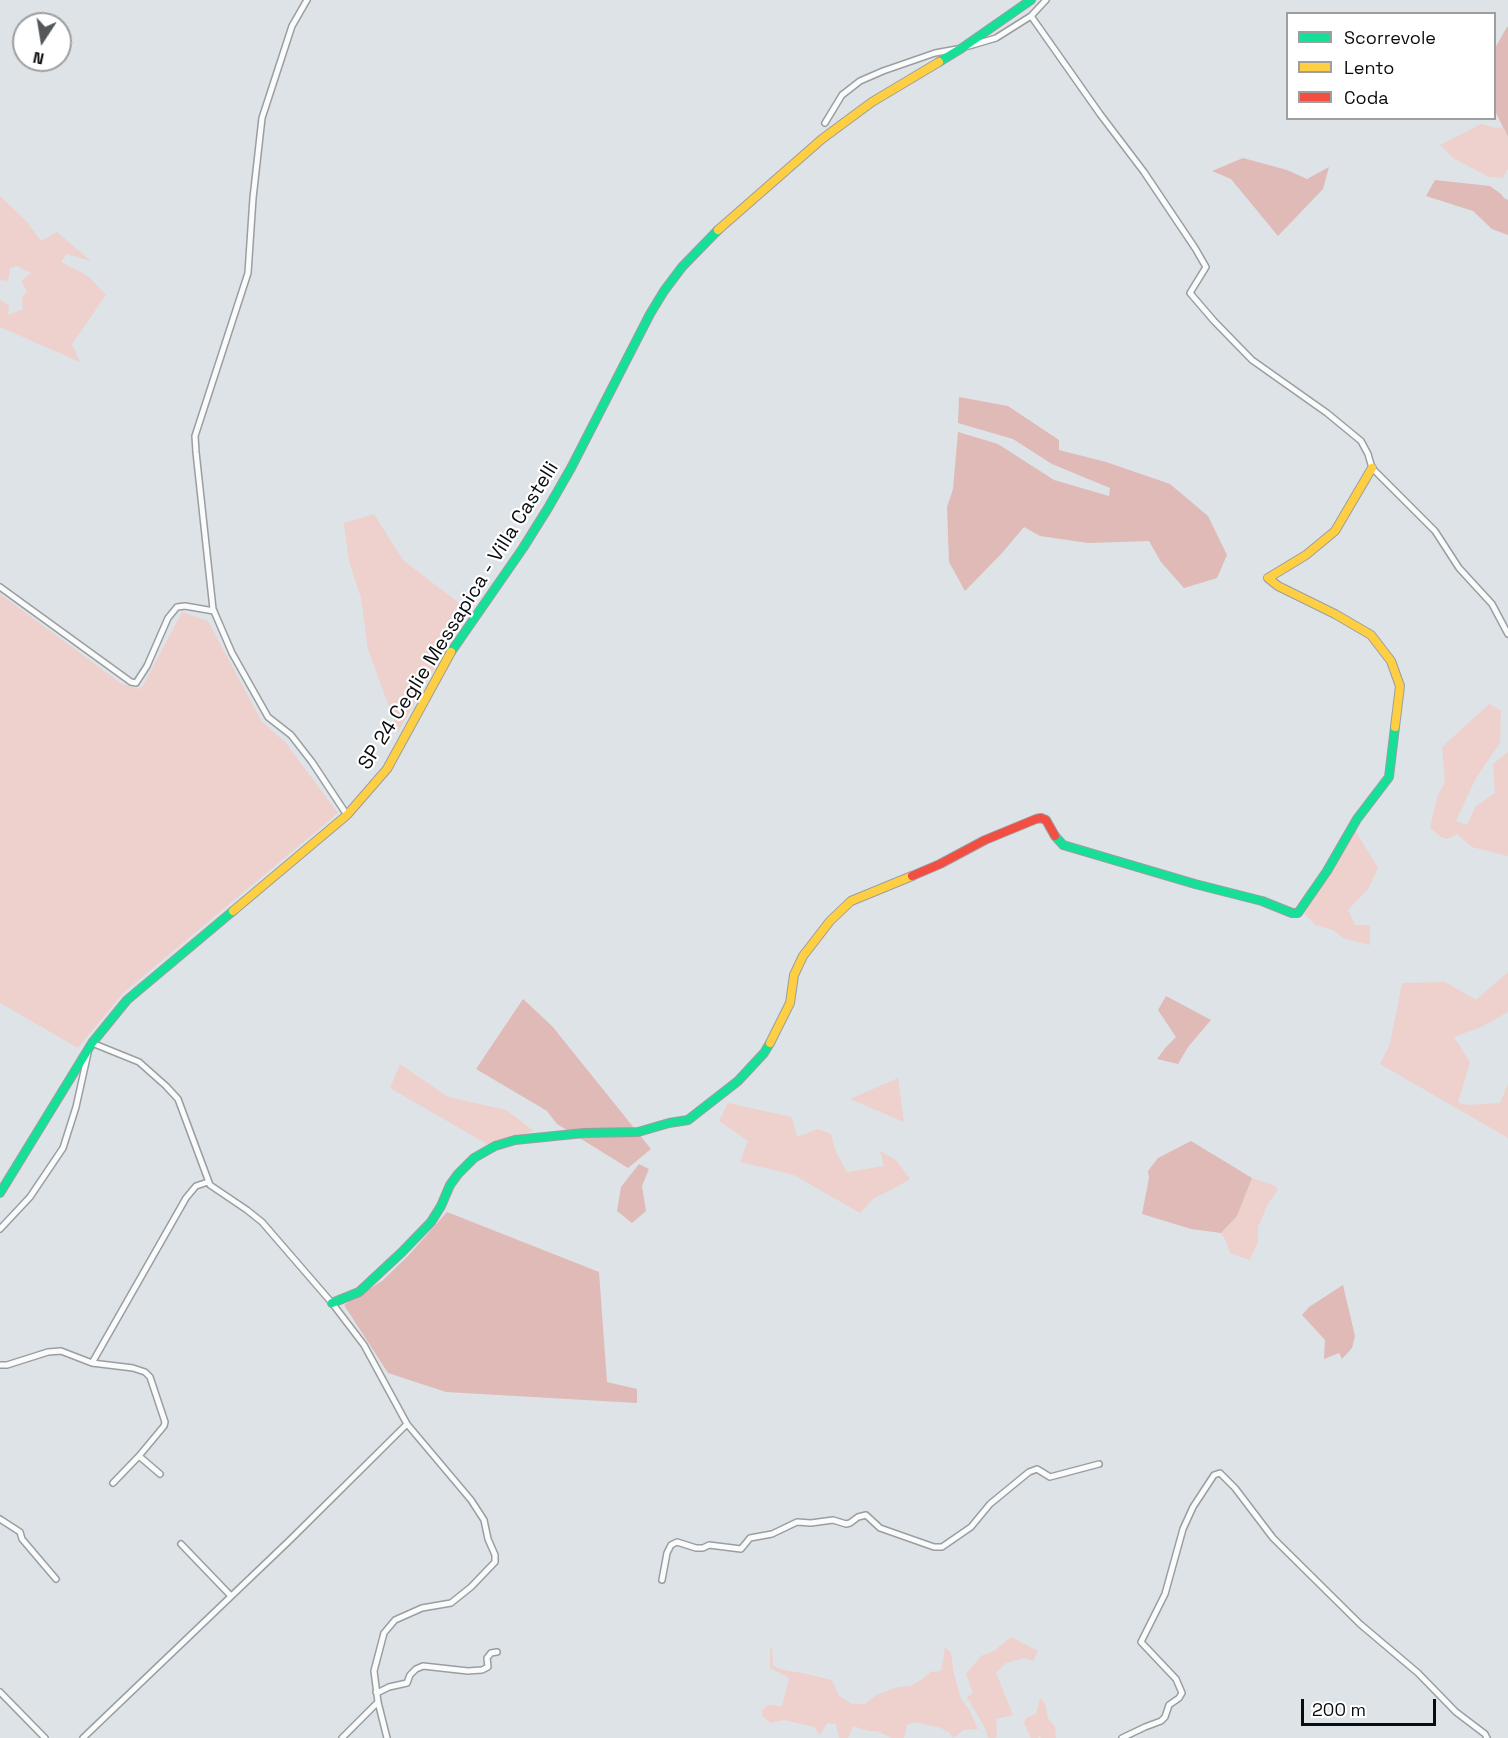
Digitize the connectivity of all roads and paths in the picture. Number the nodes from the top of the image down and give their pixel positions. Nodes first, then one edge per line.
1 (307, 0) edge
2 (1031, 0) edge
3 (1046, 0) edge
4 (1031, 16) junction
5 (962, 48) junction
6 (825, 123) dead end
7 (1372, 468) junction
8 (0, 587) edge
9 (214, 611) junction
10 (1508, 634) edge
11 (347, 815) junction
12 (91, 1046) junction
13 (208, 1182) junction
14 (0, 1193) edge
15 (0, 1229) edge
16 (332, 1303) junction
17 (92, 1363) junction
18 (0, 1365) edge
19 (407, 1424) junction
20 (139, 1456) junction
21 (1100, 1464) dead end
22 (160, 1474) dead end
23 (112, 1483) dead end
24 (0, 1519) edge
25 (181, 1544) dead end
26 (56, 1579) dead end
27 (662, 1580) dead end
28 (231, 1596) junction
29 (497, 1652) dead end
30 (0, 1692) edge
31 (376, 1692) junction
32 (378, 1702) junction
33 (45, 1738) edge
34 (83, 1738) edge
35 (342, 1738) edge
36 (387, 1738) edge
37 (1122, 1738) edge
38 (1487, 1738) edge

1 - 9 street
2 - 5 street, SP 24 Ceglie Messapica - Villa Castelli
3 - 4 street
4 - 5 street
4 - 7 street
5 - 6 street
5 - 11 street, SP 24 Ceglie Messapica - Villa Castelli
7 - 10 street
7 - 16 street
8 - 9 street
9 - 11 street
11 - 12 street, SP 24 Ceglie Messapica - Villa Castelli
12 - 13 street
12 - 14 street, SP 24 Ceglie Messapica - Villa Castelli
12 - 15 street
13 - 16 street
13 - 17 street
16 - 19 street
17 - 18 street
17 - 20 street
19 - 28 street
19 - 31 street
20 - 22 street
20 - 23 street
21 - 27 street
24 - 26 street
25 - 28 street
28 - 34 street
29 - 31 street
30 - 33 street
31 - 32 street
32 - 35 street
32 - 36 street
37 - 38 street

